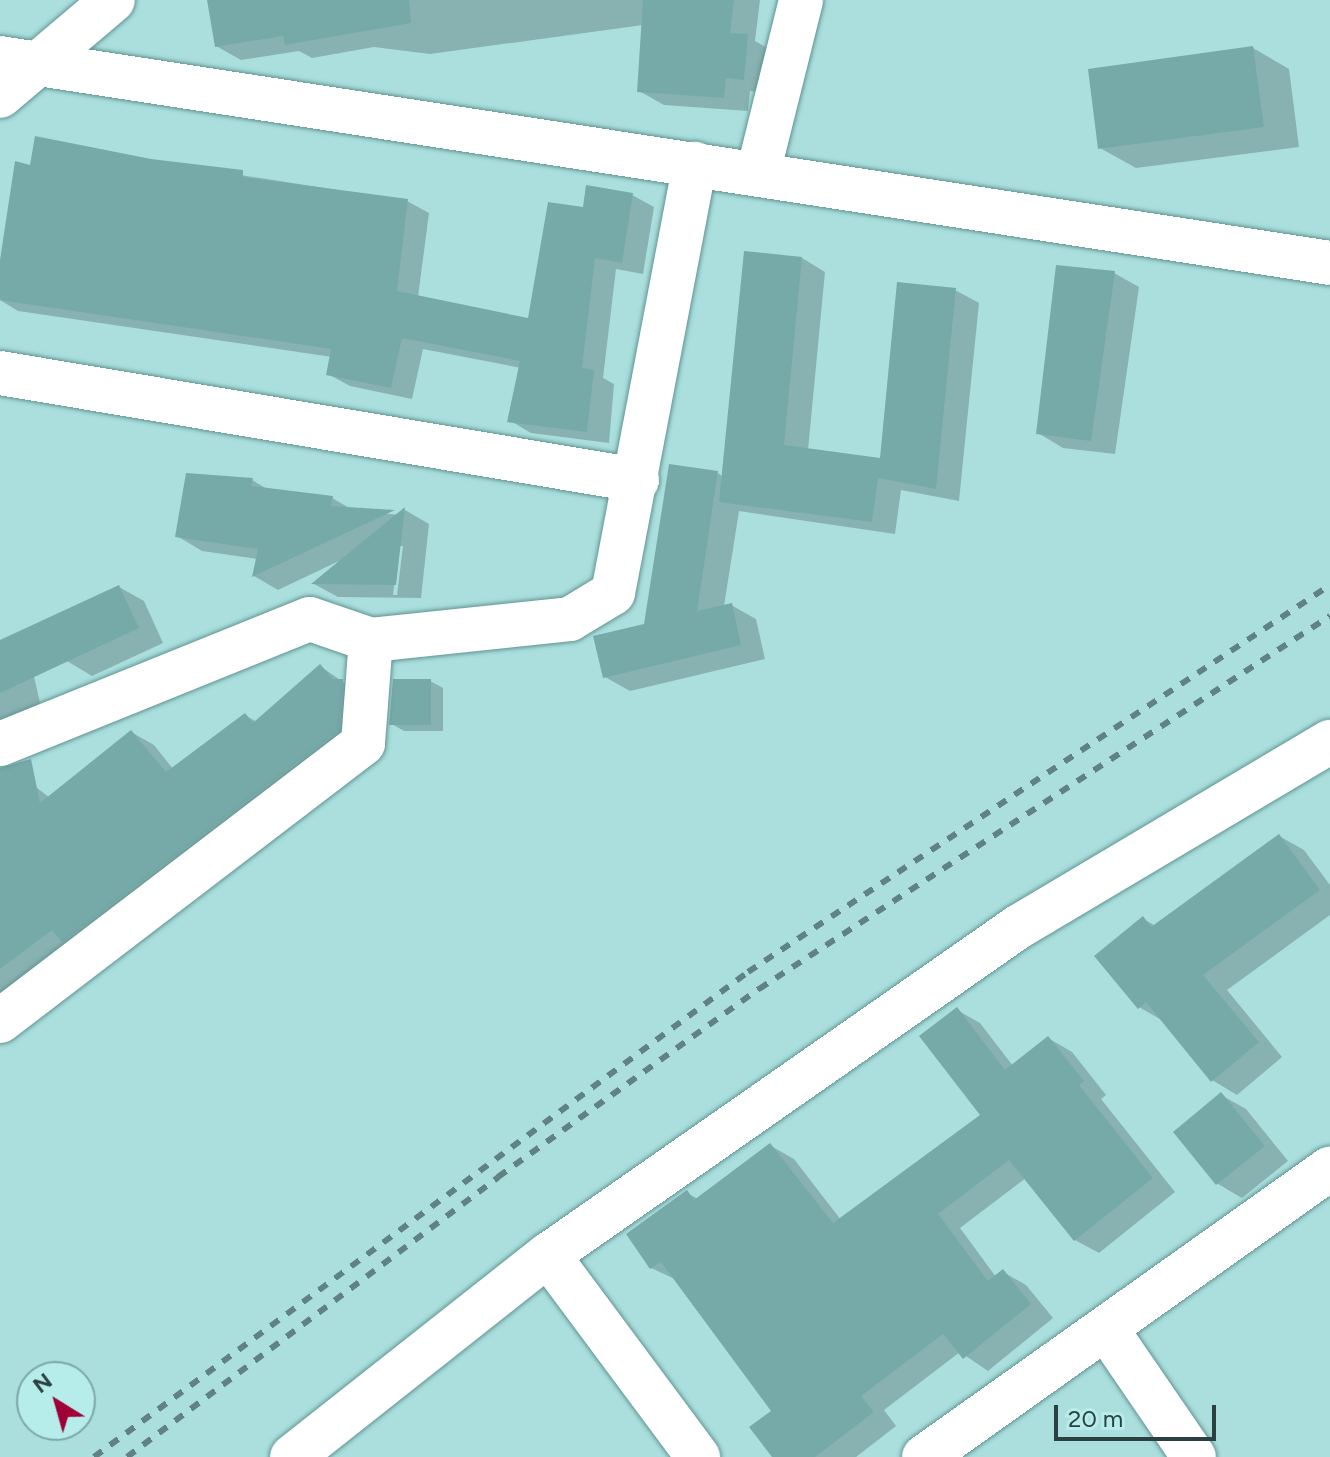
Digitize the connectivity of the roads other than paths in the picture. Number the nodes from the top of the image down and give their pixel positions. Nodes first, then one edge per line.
1 (113, 0) edge
2 (801, 0) edge
3 (17, 62) edge
4 (0, 96) edge
5 (695, 164) junction
6 (758, 173) junction
7 (1330, 263) edge
8 (0, 373) edge
9 (637, 480) junction
10 (371, 640) junction
11 (0, 744) edge
12 (1321, 756) edge
13 (0, 1021) edge
14 (1330, 1168) edge
15 (548, 1255) junction
16 (1107, 1330) junction
17 (292, 1457) edge
18 (698, 1457) edge
19 (924, 1457) edge
20 (1194, 1457) edge

1 - 3 street
2 - 6 street
3 - 4 street
3 - 5 street
5 - 6 street
5 - 9 street
6 - 7 street
8 - 9 street
9 - 10 street
10 - 11 street
10 - 13 street
12 - 15 street
14 - 16 street
15 - 17 street
15 - 18 street
16 - 19 street
16 - 20 street

